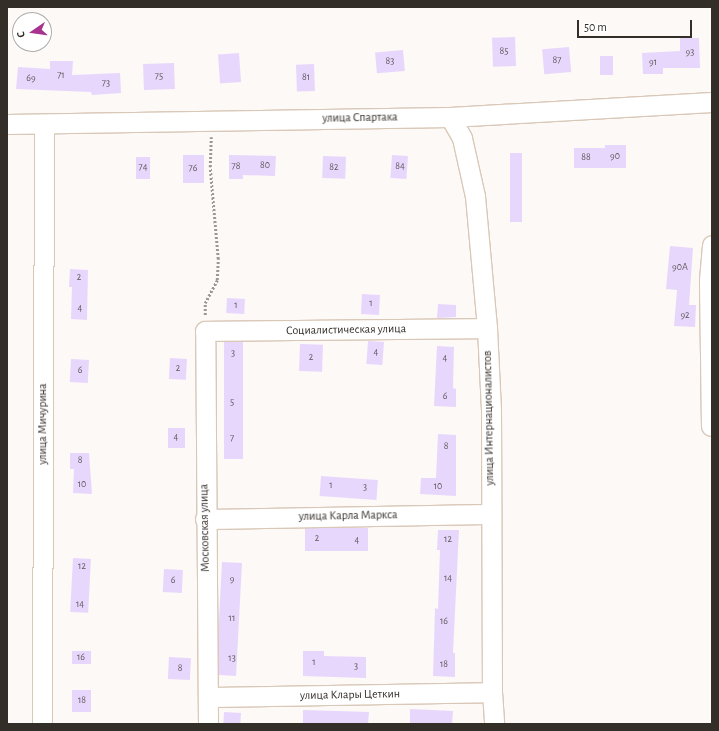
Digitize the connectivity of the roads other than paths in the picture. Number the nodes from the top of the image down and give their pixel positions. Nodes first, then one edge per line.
1 (712, 102) edge
2 (450, 117) junction
3 (7, 124) edge
4 (44, 125) junction
5 (712, 245) edge
6 (487, 328) junction
7 (205, 331) joint
8 (711, 426) edge
9 (490, 514) junction
10 (205, 519) junction
11 (492, 692) junction
12 (208, 697) junction
13 (42, 724) edge
14 (208, 724) edge
15 (494, 724) edge

1 - 2 street, улица Спартака
2 - 4 street, улица Спартака
2 - 6 street, улица Интернационалистов
3 - 4 street, улица Спартака
4 - 13 street, улица Мичурина
5 - 8 street
6 - 7 street, Социалистическая улица
6 - 9 street, улица Интернационалистов
7 - 10 street, Московская улица
9 - 10 street, улица Карла Маркса
9 - 11 street, улица Интернационалистов
10 - 12 street, Московская улица
11 - 12 street, улица Клары Цеткин
11 - 15 street, улица Интернационалистов
12 - 14 street, Московская улица

